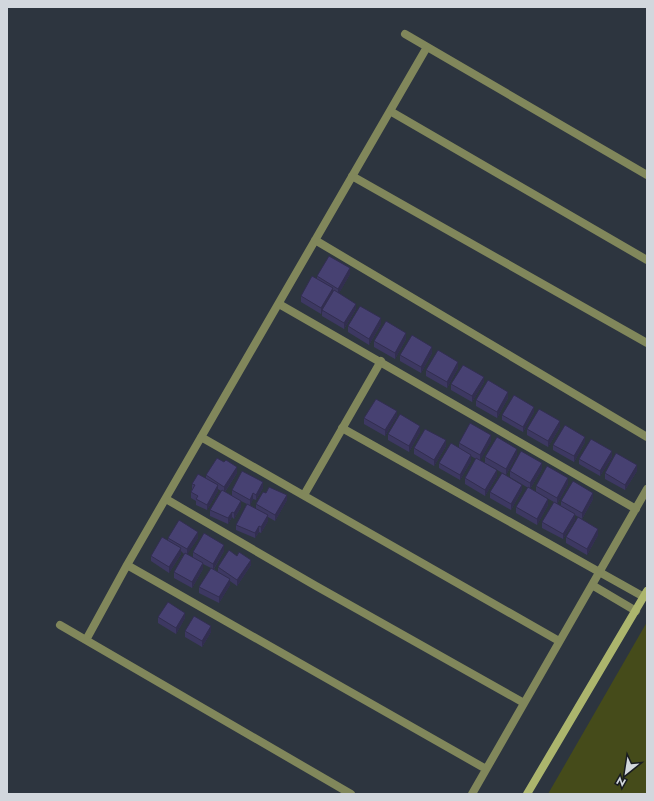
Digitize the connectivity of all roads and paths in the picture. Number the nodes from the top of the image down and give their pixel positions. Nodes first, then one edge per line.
1 (405, 34) dead end
2 (427, 47) junction
3 (390, 111) junction
4 (647, 175) edge
5 (352, 176) junction
6 (315, 240) junction
7 (647, 260) edge
8 (278, 304) junction
9 (647, 343) edge
10 (381, 361) junction
11 (342, 428) junction
12 (201, 437) junction
13 (647, 437) edge
14 (647, 489) edge
15 (304, 495) junction
16 (166, 499) junction
17 (636, 509) junction
18 (128, 565) junction
19 (599, 572) junction
20 (592, 585) junction
21 (645, 594) edge
22 (636, 611) junction
23 (60, 625) dead end
24 (86, 640) junction
25 (560, 641) junction
26 (524, 703) junction
27 (486, 769) junction
28 (351, 794) edge
29 (472, 794) edge
30 (527, 794) edge

1 - 2 street
2 - 3 street
2 - 4 street
3 - 5 street
3 - 7 street
5 - 6 street
5 - 9 street
6 - 8 street
6 - 13 street
8 - 10 street
8 - 12 street
10 - 11 street
10 - 17 street
11 - 15 street
11 - 19 street
12 - 15 street
12 - 16 street
14 - 17 street
15 - 25 street
16 - 18 street
16 - 26 street
17 - 19 street
18 - 24 street
18 - 27 street
19 - 20 street
19 - 21 street
20 - 22 street
20 - 25 street
21 - 22 street
22 - 30 street
23 - 24 street
24 - 28 street
25 - 26 street
26 - 27 street
27 - 29 street

